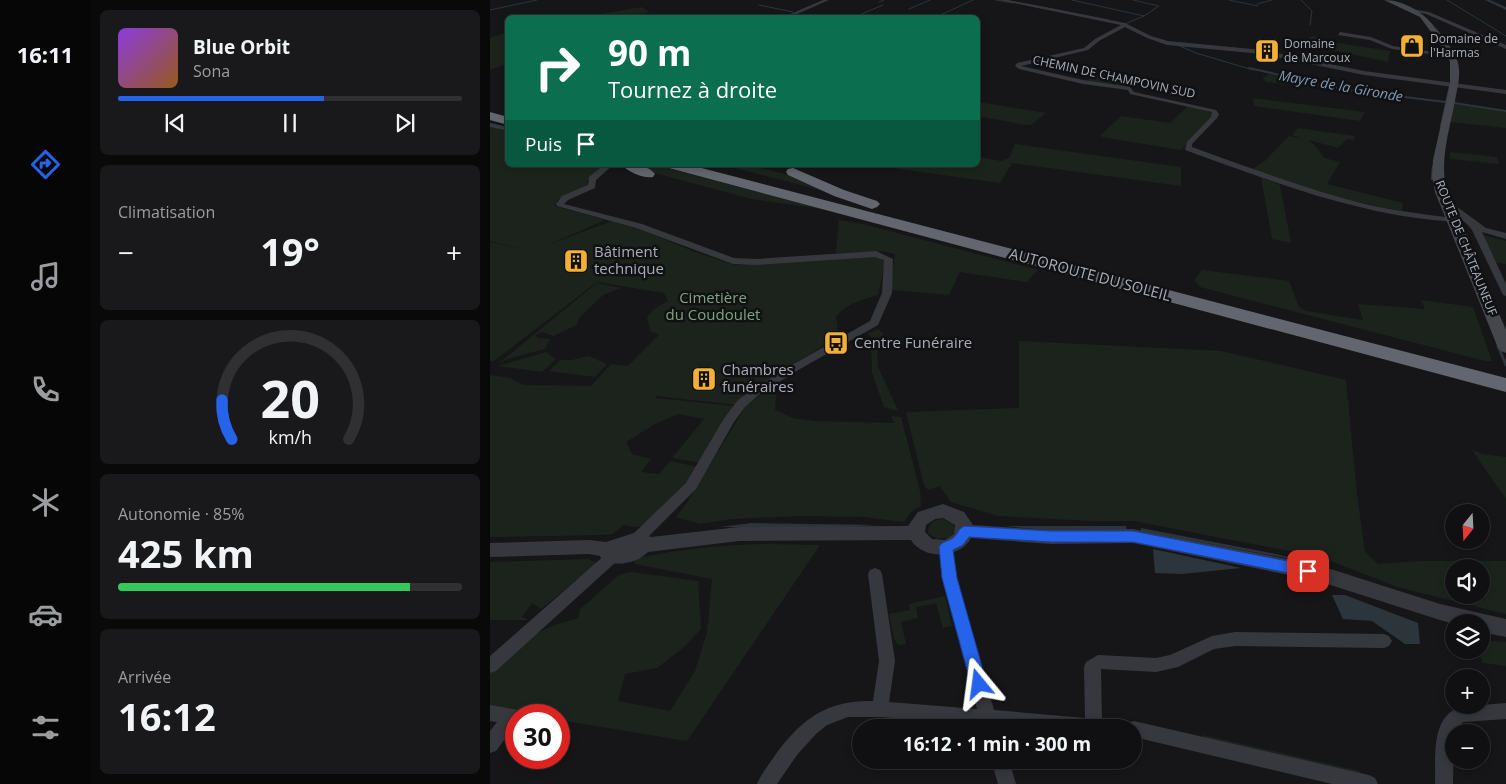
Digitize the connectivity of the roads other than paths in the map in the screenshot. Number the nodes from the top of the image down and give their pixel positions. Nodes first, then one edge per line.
1 (827, 0) edge
2 (1000, 0) edge
3 (1387, 0) edge
4 (1413, 10) junction
5 (790, 15) edge
6 (1126, 26) junction
7 (1340, 34) dead end
8 (1506, 47) edge
9 (1451, 55) junction
10 (1454, 84) junction
11 (1506, 92) edge
12 (490, 109) edge
13 (505, 113) edge
14 (490, 116) edge
15 (505, 120) edge
16 (490, 125) edge
17 (505, 128) edge
18 (607, 167) edge
19 (633, 167) edge
20 (682, 167) edge
21 (712, 167) edge
22 (793, 172) dead end
23 (648, 174) dead end
24 (1446, 203) junction
25 (772, 204) dead end
26 (1452, 220) junction
27 (1470, 222) junction
28 (943, 227) junction
29 (1506, 236) edge
30 (1044, 263) junction
31 (1506, 293) edge
32 (1506, 348) edge
33 (1500, 378) edge
34 (965, 531) junction
35 (916, 533) junction
36 (641, 542) junction
37 (946, 547) junction
38 (490, 550) edge
39 (610, 554) junction
40 (875, 574) dead end
41 (1446, 614) edge
42 (1490, 625) edge
43 (1506, 628) edge
44 (1384, 641) dead end
45 (490, 666) edge
46 (880, 709) junction
47 (1506, 711) edge
48 (490, 713) edge
49 (959, 719) edge
50 (989, 719) edge
51 (1093, 719) edge
52 (1142, 730) edge
53 (490, 745) edge
54 (1003, 769) edge
55 (766, 784) edge
56 (1007, 784) edge
57 (1369, 784) edge
58 (1444, 784) edge

1 - 5 street
2 - 6 street
3 - 4 main road, ROUTE DE CHÂTEAUNEUF
4 - 8 street
4 - 9 main road, ROUTE DE CHÂTEAUNEUF
6 - 10 street
6 - 26 street, CHEMIN DE CHAMPOVIN SUD
7 - 9 street
9 - 10 main road, ROUTE DE CHÂTEAUNEUF
10 - 11 street
10 - 24 main road, ROUTE DE CHÂTEAUNEUF
12 - 13 highway
14 - 15 highway
16 - 17 street
18 - 36 street
19 - 23 highway
20 - 30 highway, AUTOROUTE DU SOLEIL
21 - 28 highway, AUTOROUTE DU SOLEIL
22 - 28 highway
24 - 26 main road, ROUTE DE CHÂTEAUNEUF
24 - 27 street
25 - 30 highway
26 - 32 main road, ROUTE DE CHÂTEAUNEUF
27 - 29 street
27 - 31 street
28 - 33 highway, AUTOROUTE DU SOLEIL
30 - 33 highway, AUTOROUTE DU SOLEIL
34 - 35 street
34 - 37 street
34 - 41 street
35 - 36 street
35 - 37 street
36 - 39 street
37 - 50 street
38 - 39 street
39 - 45 street
40 - 46 street
42 - 43 street
44 - 51 street
46 - 49 street
46 - 55 street
47 - 58 street
48 - 53 street
52 - 57 street
54 - 56 street

